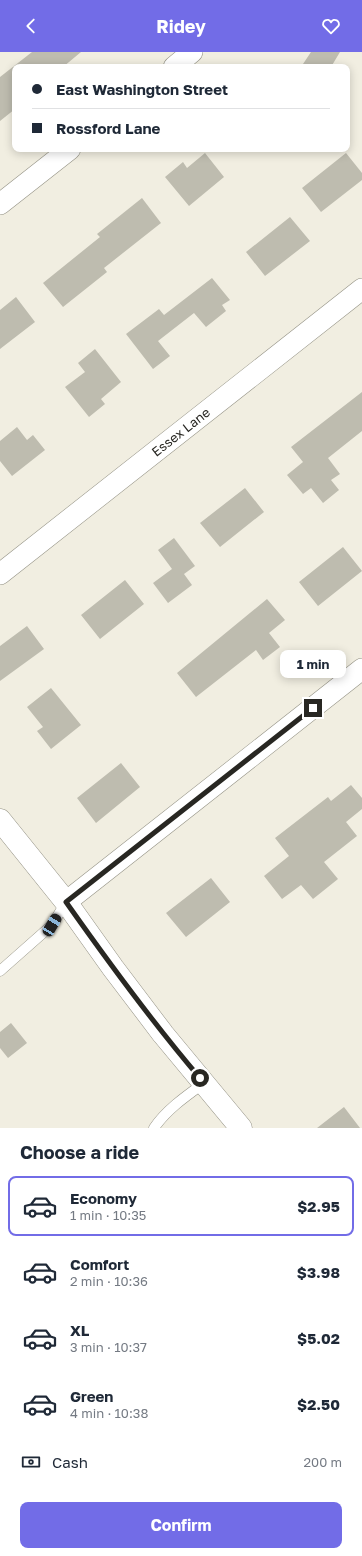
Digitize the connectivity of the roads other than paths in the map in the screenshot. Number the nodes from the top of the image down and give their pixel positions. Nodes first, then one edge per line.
1 (192, 52) edge
2 (178, 64) edge
3 (66, 152) edge
4 (0, 204) edge
5 (362, 289) edge
6 (0, 574) edge
7 (362, 669) edge
8 (0, 820) edge
9 (66, 902) junction
10 (0, 971) edge
11 (204, 1083) junction
12 (154, 1128) edge
13 (242, 1128) edge

1 - 2 street
3 - 4 street
5 - 6 street, Essex Lane
7 - 9 street
8 - 9 street
9 - 10 lane
9 - 11 street
11 - 12 lane
11 - 13 street

